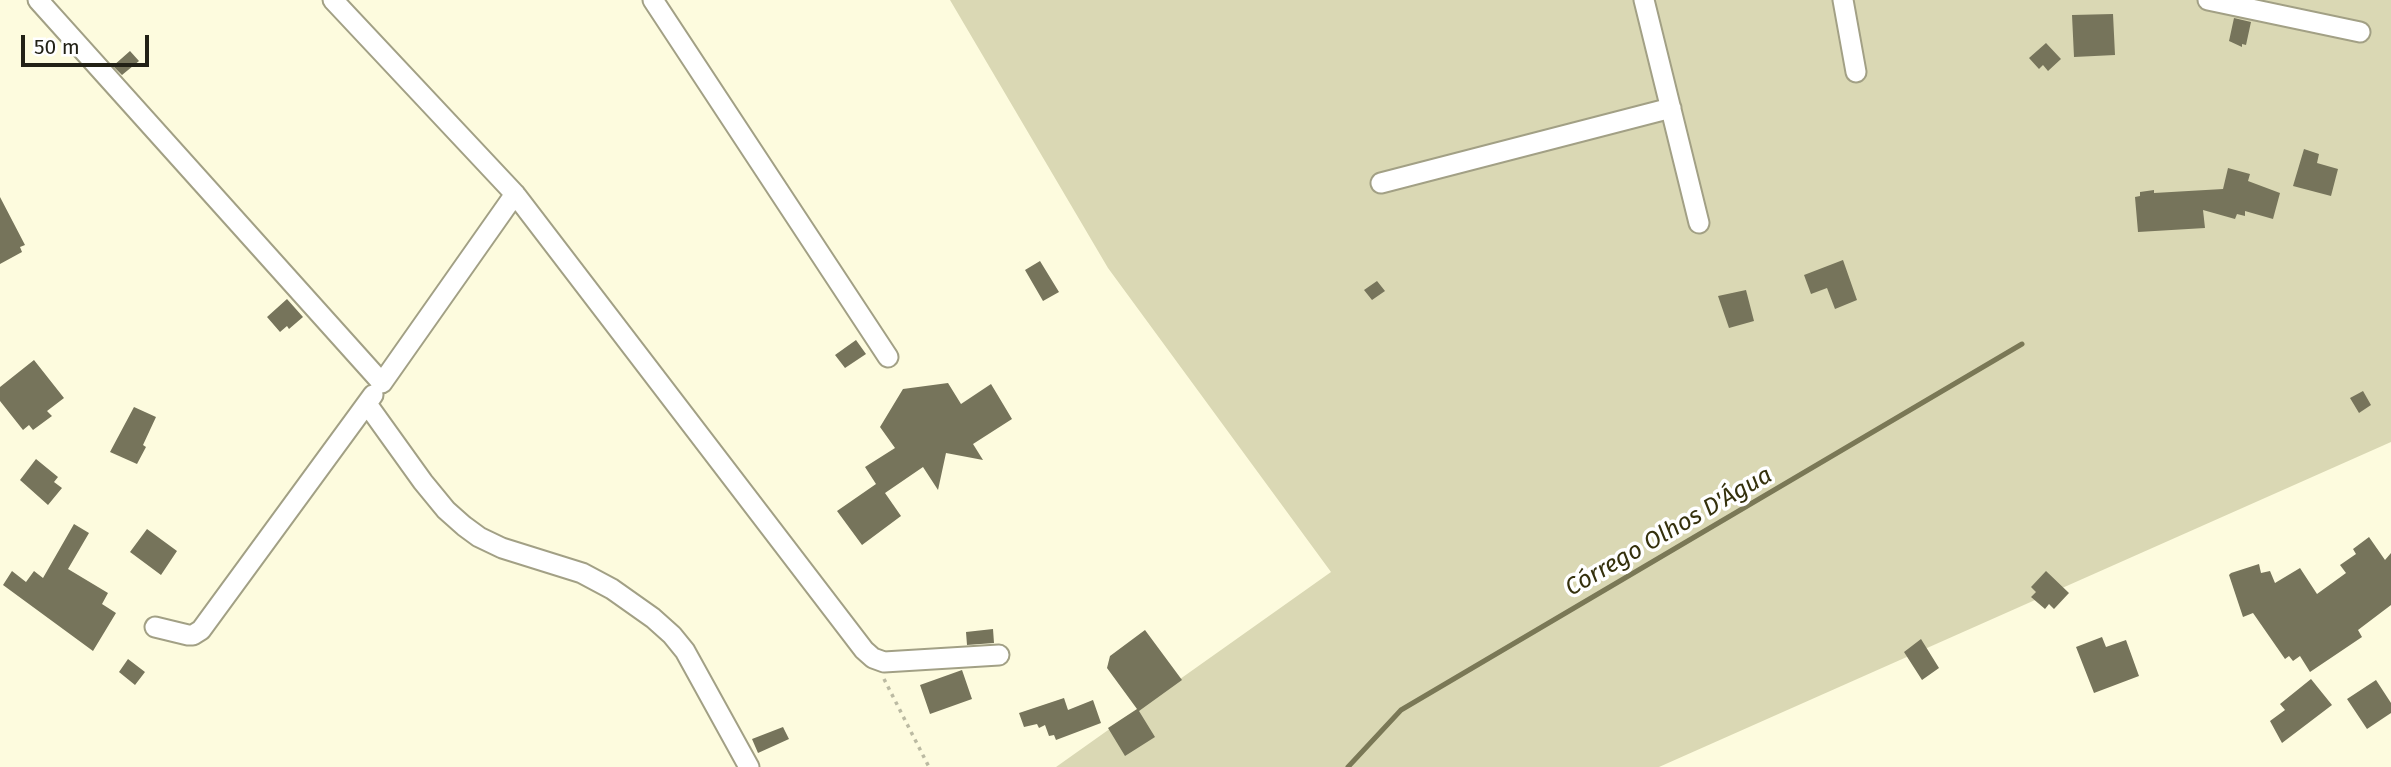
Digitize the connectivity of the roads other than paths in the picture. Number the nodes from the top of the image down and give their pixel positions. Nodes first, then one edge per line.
1 (38, 0) edge
2 (333, 0) edge
3 (653, 0) edge
4 (1644, 0) edge
5 (1843, 0) edge
6 (2208, 0) edge
7 (2360, 32) dead end
8 (1856, 72) dead end
9 (1671, 108) junction
10 (1381, 183) dead end
11 (515, 194) junction
12 (1699, 223) dead end
13 (888, 357) dead end
14 (382, 383) junction
15 (367, 404) junction
16 (155, 627) dead end
17 (999, 655) dead end
18 (749, 767) edge

1 - 14 street
2 - 11 street
3 - 13 street
4 - 9 street
5 - 8 street
6 - 7 street
9 - 10 street
9 - 12 street
11 - 14 street
11 - 17 street
14 - 15 street
15 - 16 street
15 - 18 street

